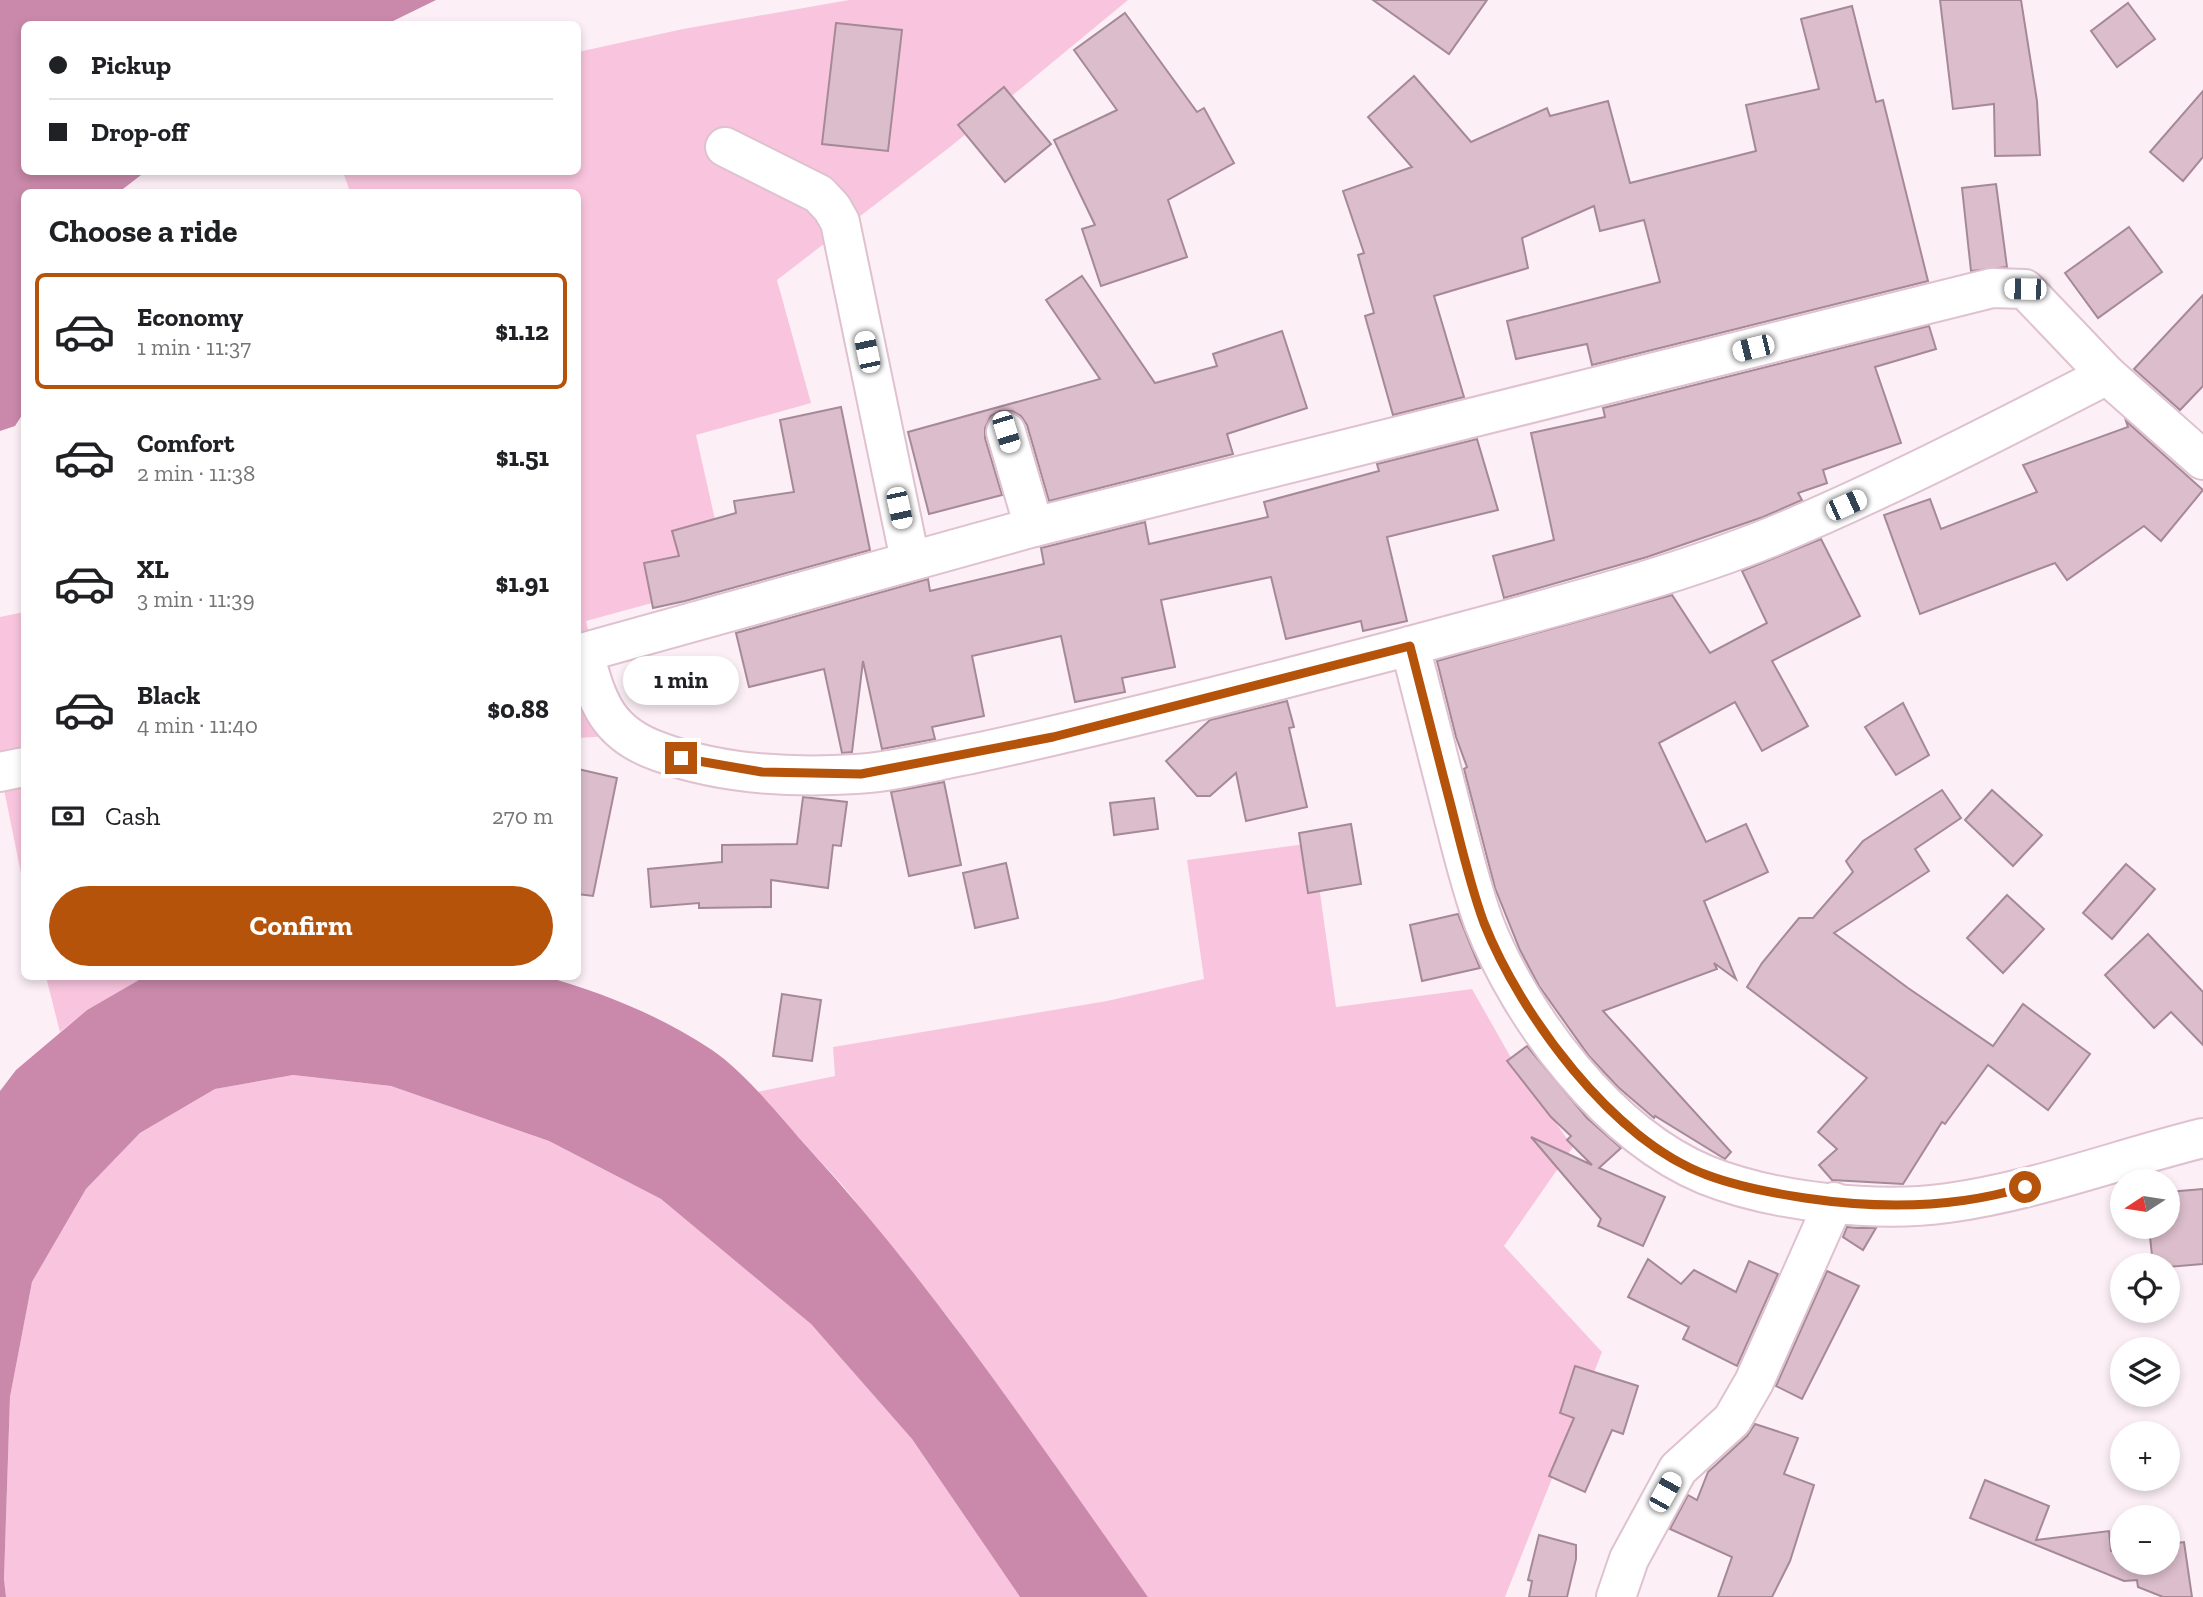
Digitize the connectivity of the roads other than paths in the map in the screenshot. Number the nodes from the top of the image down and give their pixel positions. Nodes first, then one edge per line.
1 (725, 147) dead end
2 (2107, 374) junction
3 (1006, 432) dead end
4 (2203, 460) edge
5 (1034, 527) junction
6 (910, 560) junction
7 (1410, 646) junction
8 (581, 653) edge
9 (21, 768) edge
10 (0, 772) edge
11 (2203, 1138) edge
12 (1834, 1202) junction
13 (1616, 1597) edge

1 - 6 street
2 - 4 street
2 - 5 street
2 - 7 street
3 - 5 street
5 - 6 street
6 - 8 street
7 - 8 street
7 - 12 street
9 - 10 street
11 - 12 street
12 - 13 street

